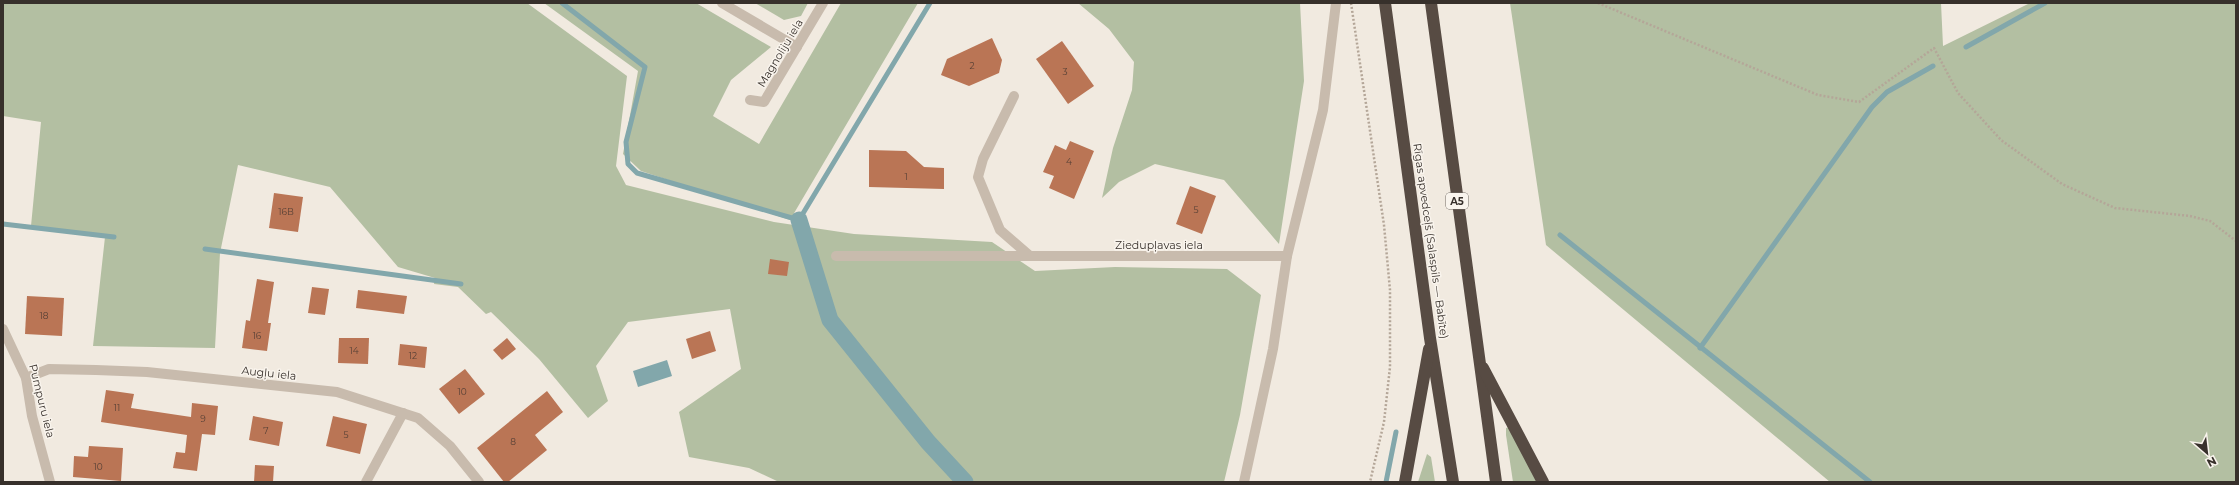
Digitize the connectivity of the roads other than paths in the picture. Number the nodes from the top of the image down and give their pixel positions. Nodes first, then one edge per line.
1 (722, 3) edge
2 (823, 3) edge
3 (1336, 3) edge
4 (1385, 3) edge
5 (1431, 3) edge
6 (797, 47) junction
7 (1014, 96) dead end
8 (750, 100) dead end
9 (836, 256) dead end
10 (1030, 256) junction
11 (1288, 256) junction
12 (3, 329) edge
13 (1430, 338) junction
14 (1478, 359) junction
15 (26, 378) junction
16 (403, 413) junction
17 (50, 482) edge
18 (366, 482) edge
19 (480, 482) edge
20 (1244, 482) edge
21 (1405, 482) edge
22 (1453, 482) edge
23 (1496, 482) edge
24 (1542, 482) edge

1 - 6 street
2 - 6 street, Magnoliju iela
3 - 11 street
4 - 13 highway, Rīgas apvedceļš (Salaspils — Babīte)
5 - 14 highway, A5
6 - 8 street, Magnoliju iela
7 - 10 street
9 - 10 street, Ziedupļavas iela
10 - 11 street, Ziedupļavas iela
11 - 20 street
12 - 15 street, Pumpuru iela
13 - 21 highway
13 - 22 highway, Rīgas apvedceļš (Salaspils — Babīte)
14 - 23 highway, A5
14 - 24 highway
15 - 16 street, Augļu iela
15 - 17 street, Pumpuru iela
16 - 18 street
16 - 19 street, Augļu iela

